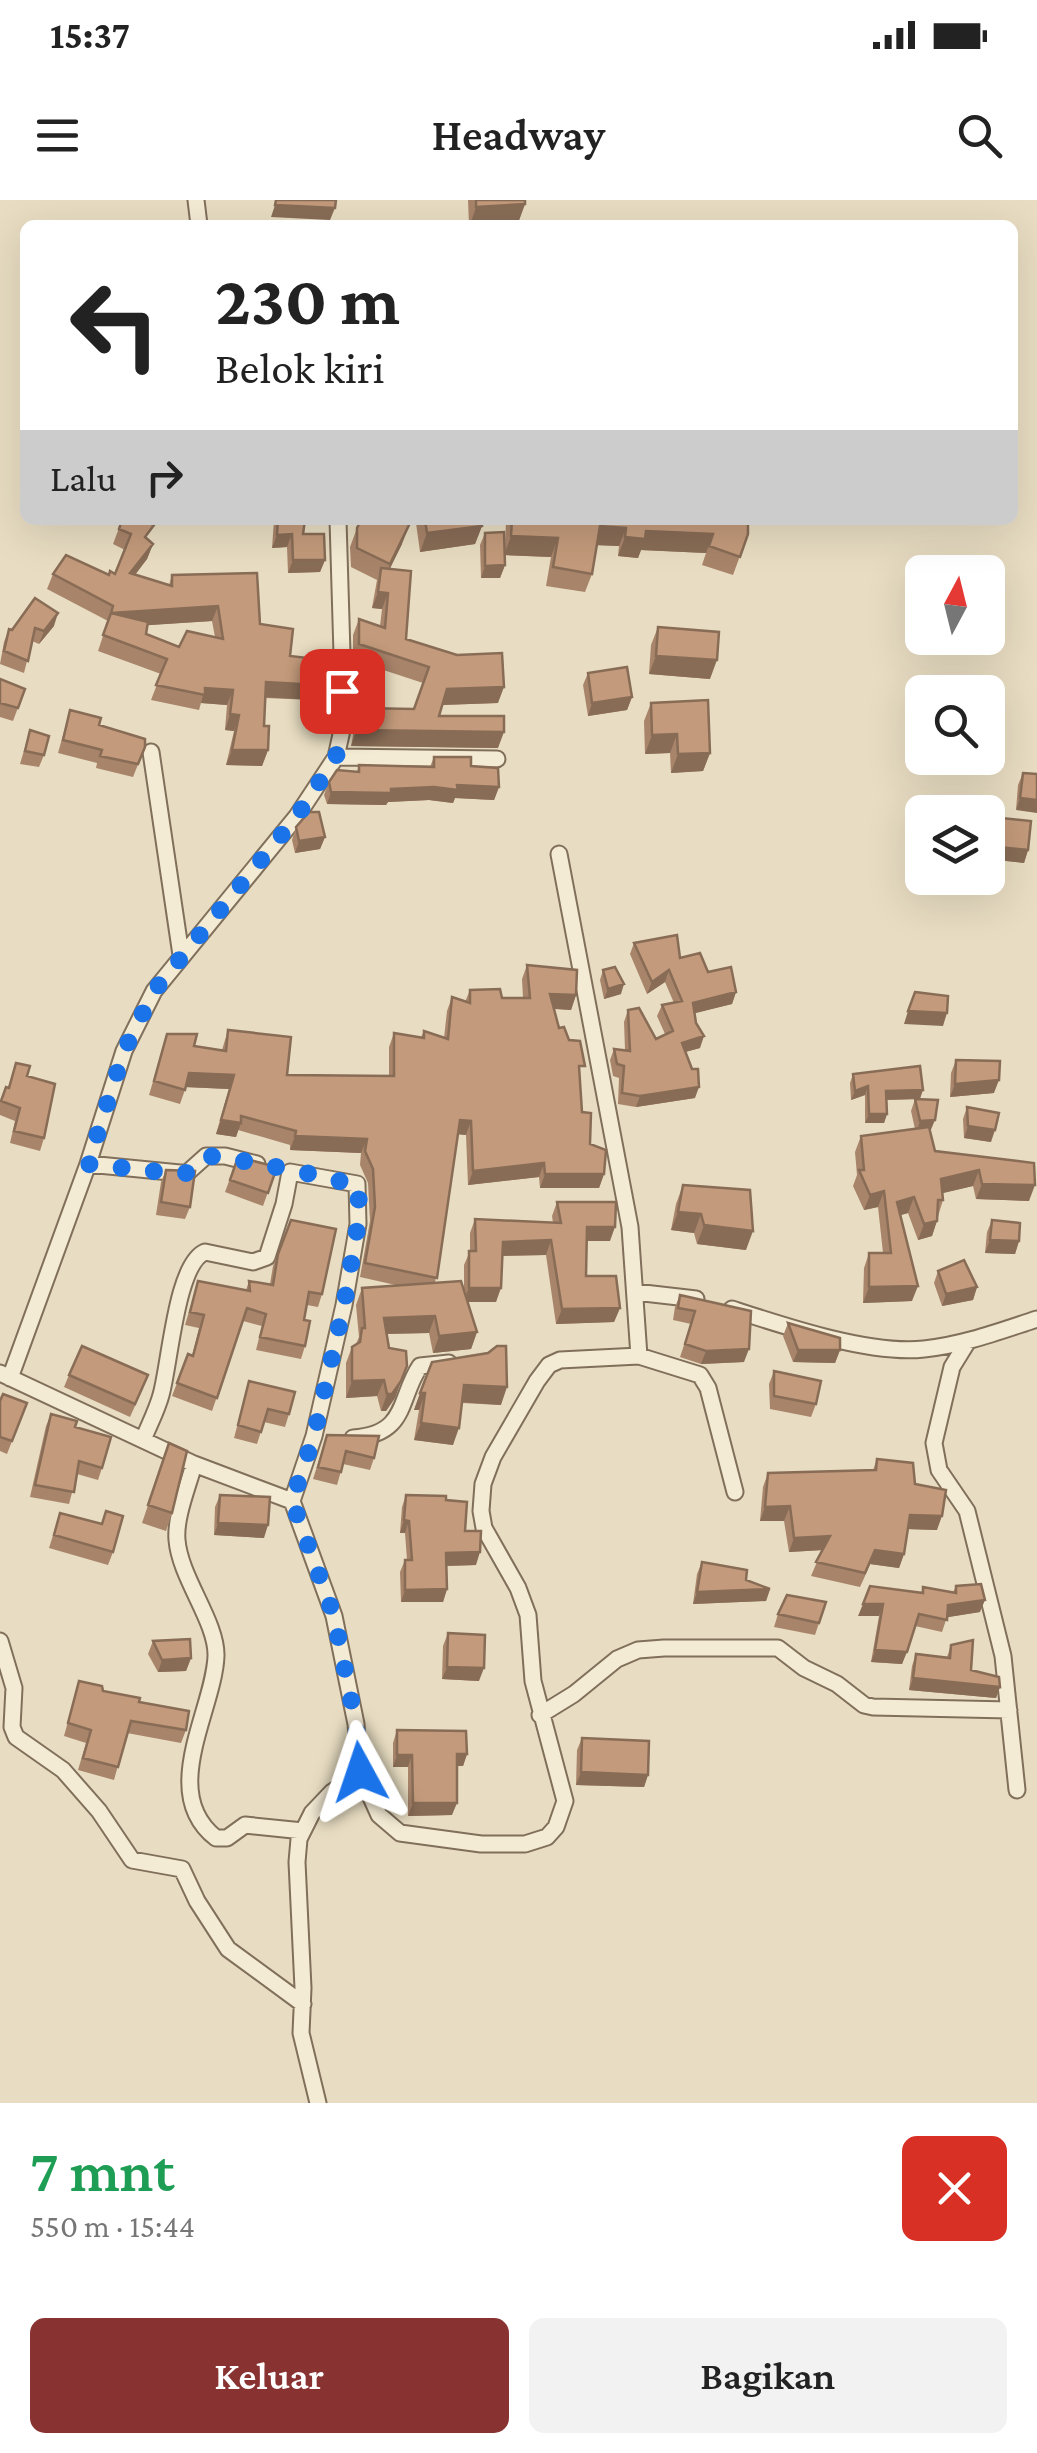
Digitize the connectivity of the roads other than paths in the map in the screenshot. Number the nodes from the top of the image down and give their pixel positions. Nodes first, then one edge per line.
1 (338, 525) edge
2 (151, 752) dead end
3 (336, 757) junction
4 (497, 759) dead end
5 (558, 854) dead end
6 (180, 955) junction
7 (88, 1164) junction
8 (290, 1172) junction
9 (635, 1292) junction
10 (704, 1300) edge
11 (721, 1306) edge
12 (1037, 1319) edge
13 (968, 1341) junction
14 (638, 1356) junction
15 (462, 1361) edge
16 (5, 1376) edge
17 (314, 1436) junction
18 (143, 1440) junction
19 (194, 1464) junction
20 (735, 1492) dead end
21 (292, 1501) junction
22 (0, 1642) edge
23 (1009, 1710) junction
24 (540, 1715) junction
25 (360, 1772) junction
26 (1016, 1790) dead end
27 (303, 1832) junction
28 (302, 2004) junction
29 (318, 2103) edge

1 - 3 street
2 - 6 street
3 - 4 street
3 - 6 street
5 - 9 street
6 - 7 street
7 - 8 street
7 - 16 street
8 - 17 street
8 - 18 street
9 - 10 street
9 - 14 street
11 - 13 street
12 - 13 street
13 - 23 street
14 - 20 street
14 - 24 street
15 - 17 street
16 - 18 street
17 - 21 street
18 - 19 street
19 - 21 street
19 - 27 street
21 - 25 street
22 - 28 street
23 - 24 street
23 - 26 street
24 - 25 street
25 - 27 street
27 - 28 street
28 - 29 street

